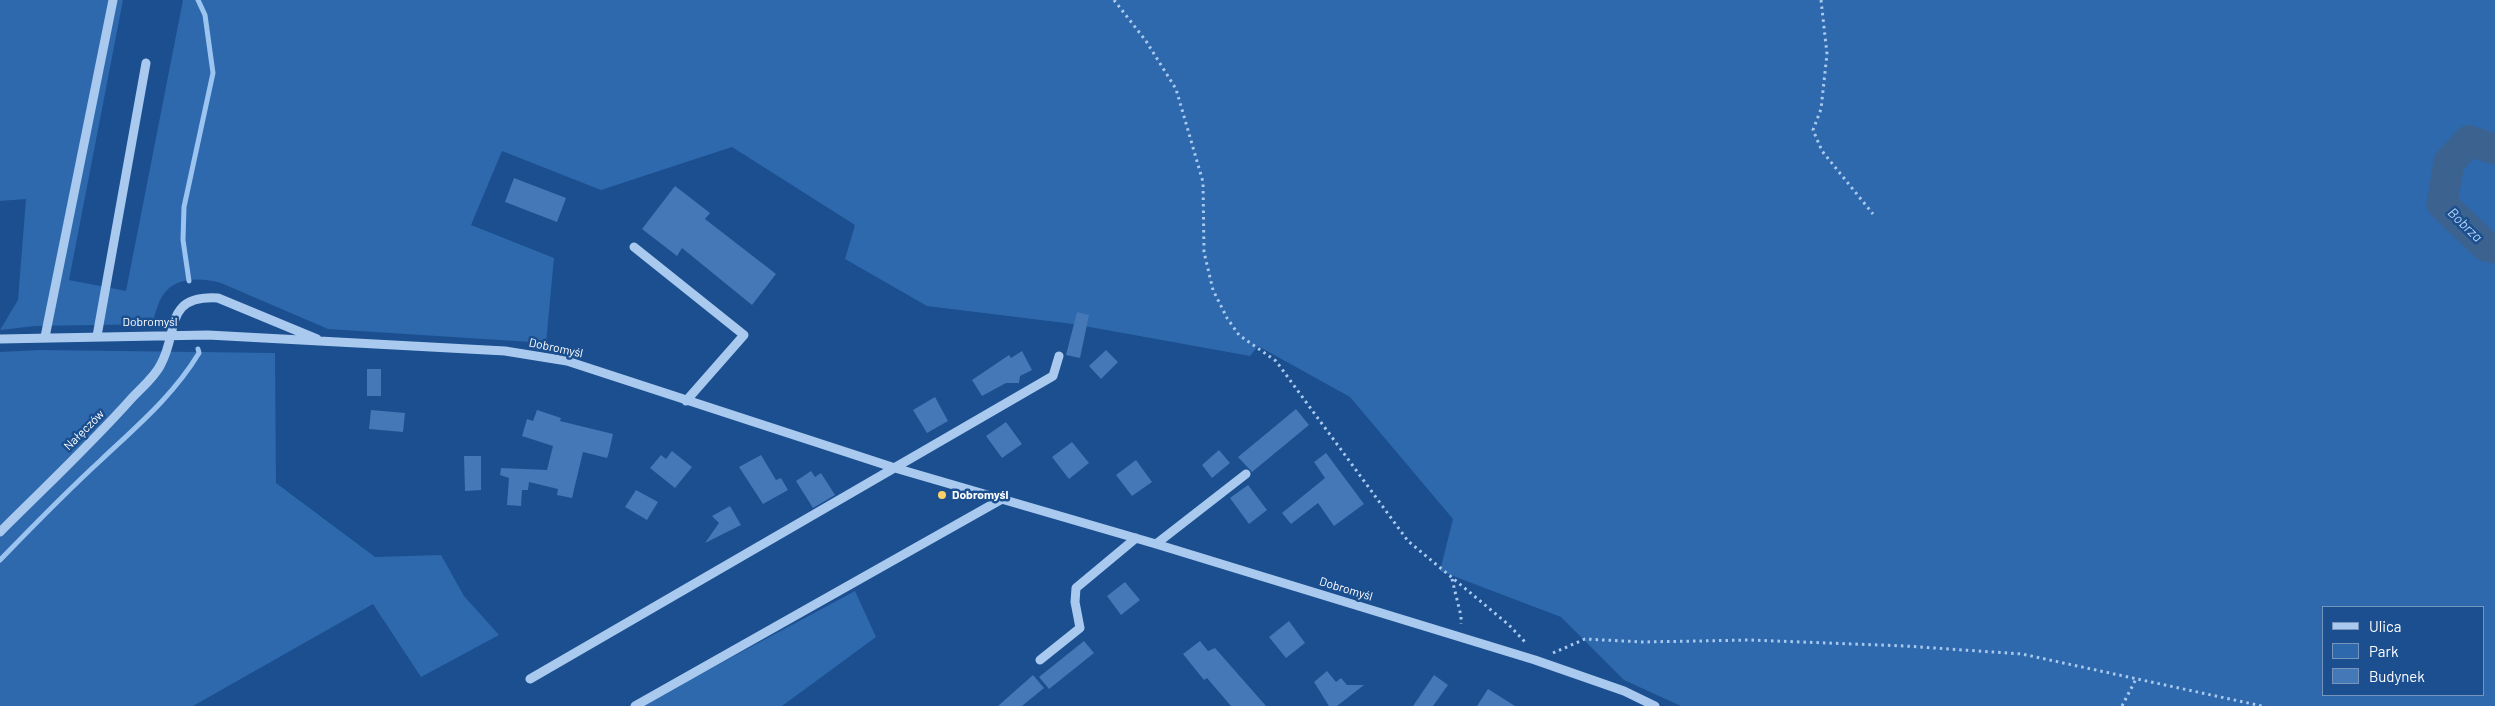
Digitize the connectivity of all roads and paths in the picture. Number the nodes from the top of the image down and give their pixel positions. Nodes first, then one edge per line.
1 (113, 0) edge
2 (1114, 0) edge
3 (1821, 0) edge
4 (146, 63) dead end
5 (1873, 214) dead end
6 (634, 247) dead end
7 (170, 334) junction
8 (97, 336) junction
9 (45, 337) junction
10 (0, 339) edge
11 (325, 342) junction
12 (1059, 356) dead end
13 (686, 401) junction
14 (895, 468) junction
15 (1246, 474) dead end
16 (1002, 500) junction
17 (0, 532) edge
18 (1136, 538) junction
19 (1156, 544) junction
20 (1452, 578) junction
21 (1461, 638) junction
22 (1040, 660) dead end
23 (1535, 660) junction
24 (2136, 678) junction
25 (530, 679) dead end
26 (635, 706) edge
27 (1655, 706) edge
28 (2122, 706) edge
29 (2262, 706) edge

1 - 9 street
2 - 20 path
3 - 5 path
4 - 8 street
6 - 13 street
7 - 8 street, Dobromyśl
7 - 11 street, Dobromyśl
7 - 11 street, Nałęczów
7 - 17 street, Nałęczów
8 - 9 street, Dobromyśl
9 - 10 street, Dobromyśl
11 - 13 street, Dobromyśl
12 - 14 street
13 - 14 street, Dobromyśl
14 - 16 street, Dobromyśl
14 - 25 street
15 - 19 street
16 - 18 street, Dobromyśl
16 - 26 street
18 - 19 street, Dobromyśl
18 - 22 street
19 - 21 street, Dobromyśl
20 - 21 path
20 - 23 path
21 - 23 street, Dobromyśl
23 - 24 path
23 - 27 street, Dobromyśl
24 - 28 path
24 - 29 path

